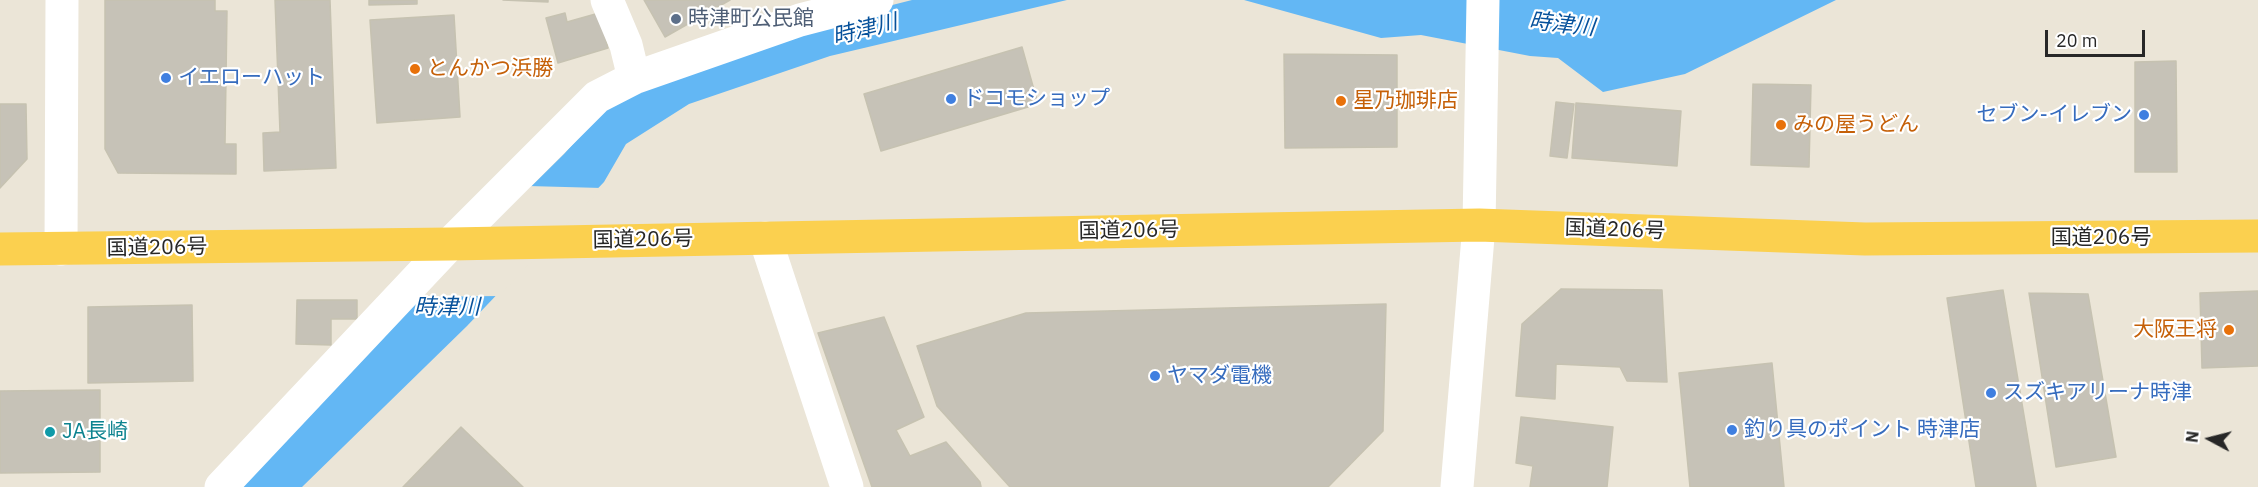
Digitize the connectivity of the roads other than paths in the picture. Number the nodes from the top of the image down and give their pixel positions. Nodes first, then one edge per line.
1 (62, 0) edge
2 (607, 0) edge
3 (877, 0) edge
4 (1483, 0) edge
5 (634, 78) junction
6 (1479, 225) junction
7 (2258, 236) edge
8 (765, 238) junction
9 (456, 243) junction
10 (0, 249) edge
11 (61, 249) junction
12 (840, 486) edge
13 (221, 487) edge
14 (1457, 487) edge

1 - 11 street
2 - 5 street
3 - 5 street
4 - 6 street
5 - 9 street
6 - 7 highway, 国道206号
6 - 8 highway, 国道206号
6 - 14 street
8 - 9 highway, 国道206号
8 - 12 street
9 - 11 highway, 国道206号
9 - 13 street
10 - 11 highway, 国道206号

